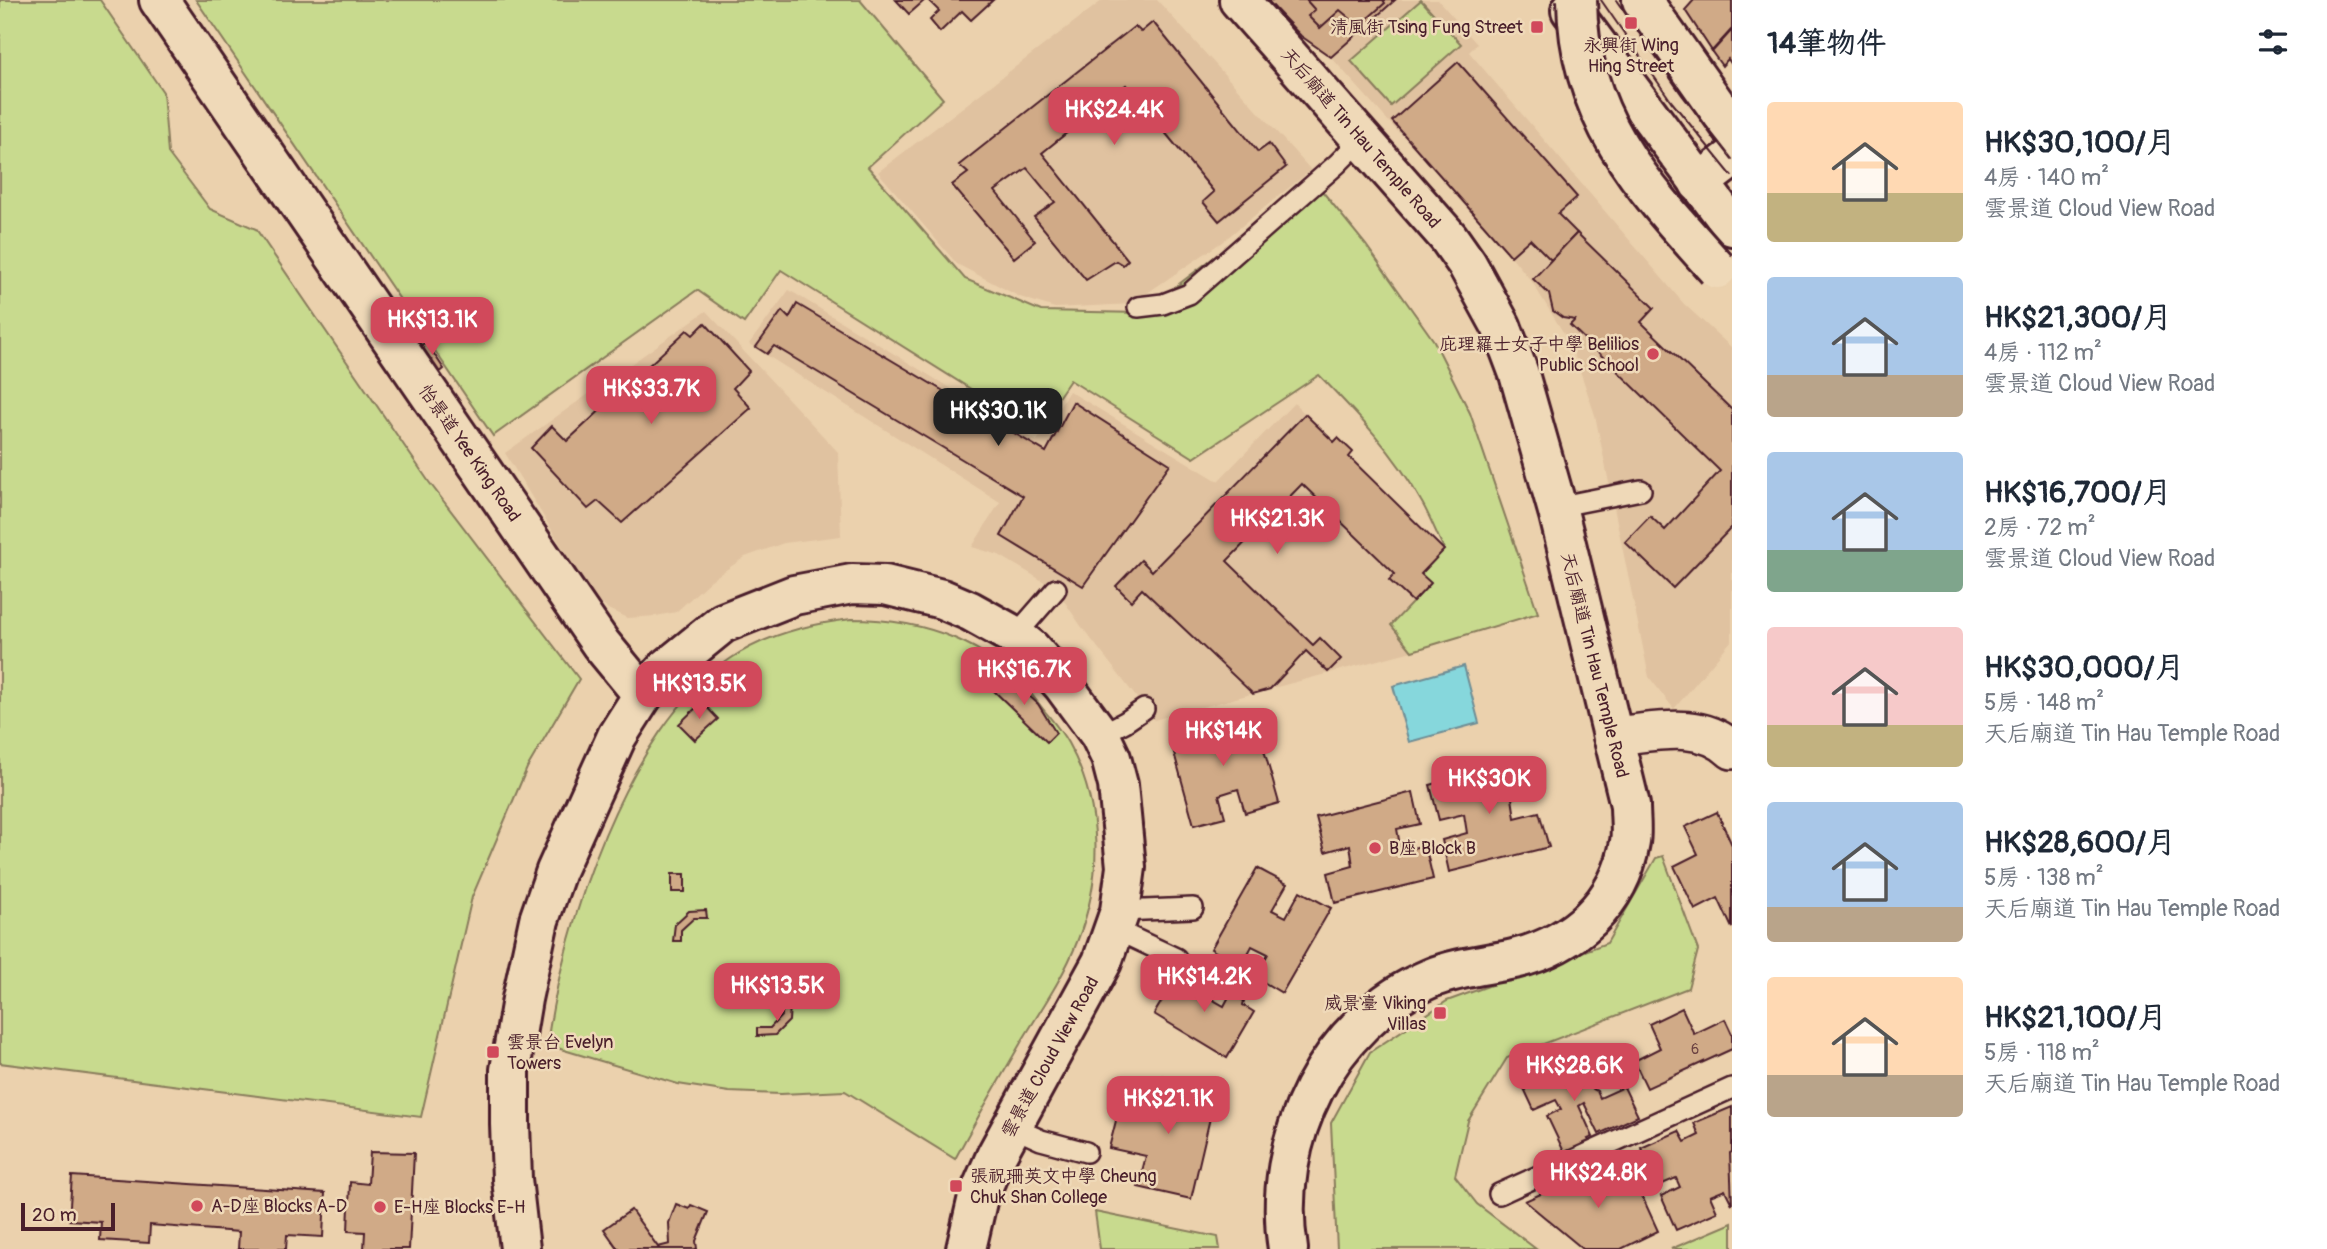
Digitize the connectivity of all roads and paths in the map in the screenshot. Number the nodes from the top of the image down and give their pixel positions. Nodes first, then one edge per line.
1 (159, 0) edge
2 (1239, 0) edge
3 (1564, 0) edge
4 (1577, 0) edge
5 (1642, 0) edge
6 (1732, 128) edge
7 (1362, 139) junction
8 (1732, 158) edge
9 (1699, 183) junction
10 (1732, 226) edge
11 (1717, 269) dead end
12 (1138, 307) dead end
13 (1641, 490) dead end
14 (1556, 507) junction
15 (1056, 589) dead end
16 (1015, 636) junction
17 (643, 695) junction
18 (1143, 709) dead end
19 (1100, 735) junction
20 (1612, 736) junction
21 (1732, 750) edge
22 (1193, 908) dead end
23 (1117, 920) junction
24 (1176, 958) dead end
25 (1732, 1088) edge
26 (1012, 1127) junction
27 (1086, 1152) dead end
28 (1499, 1194) dead end
29 (520, 1249) edge
30 (966, 1249) edge
31 (1288, 1249) edge

1 - 17 street, 怡景道 Yee King Road
2 - 7 street, 天后廟道 Tin Hau Temple Road
3 - 9 street
4 - 11 street, bridge
5 - 6 street
7 - 12 lane
7 - 14 street, 天后廟道 Tin Hau Temple Road
8 - 9 street
9 - 10 street
13 - 14 lane
14 - 20 street, 天后廟道 Tin Hau Temple Road
15 - 16 lane
16 - 17 street, 雲景道 Cloud View Road
16 - 19 street, 雲景道 Cloud View Road
17 - 29 street, 雲景道 Cloud View Road
18 - 19 lane
19 - 23 street, 雲景道 Cloud View Road
20 - 21 street
20 - 31 street, 天后廟道 Tin Hau Temple Road
22 - 23 lane
23 - 24 lane
23 - 26 street, 雲景道 Cloud View Road
25 - 28 lane
26 - 27 lane
26 - 30 street, 雲景道 Cloud View Road

